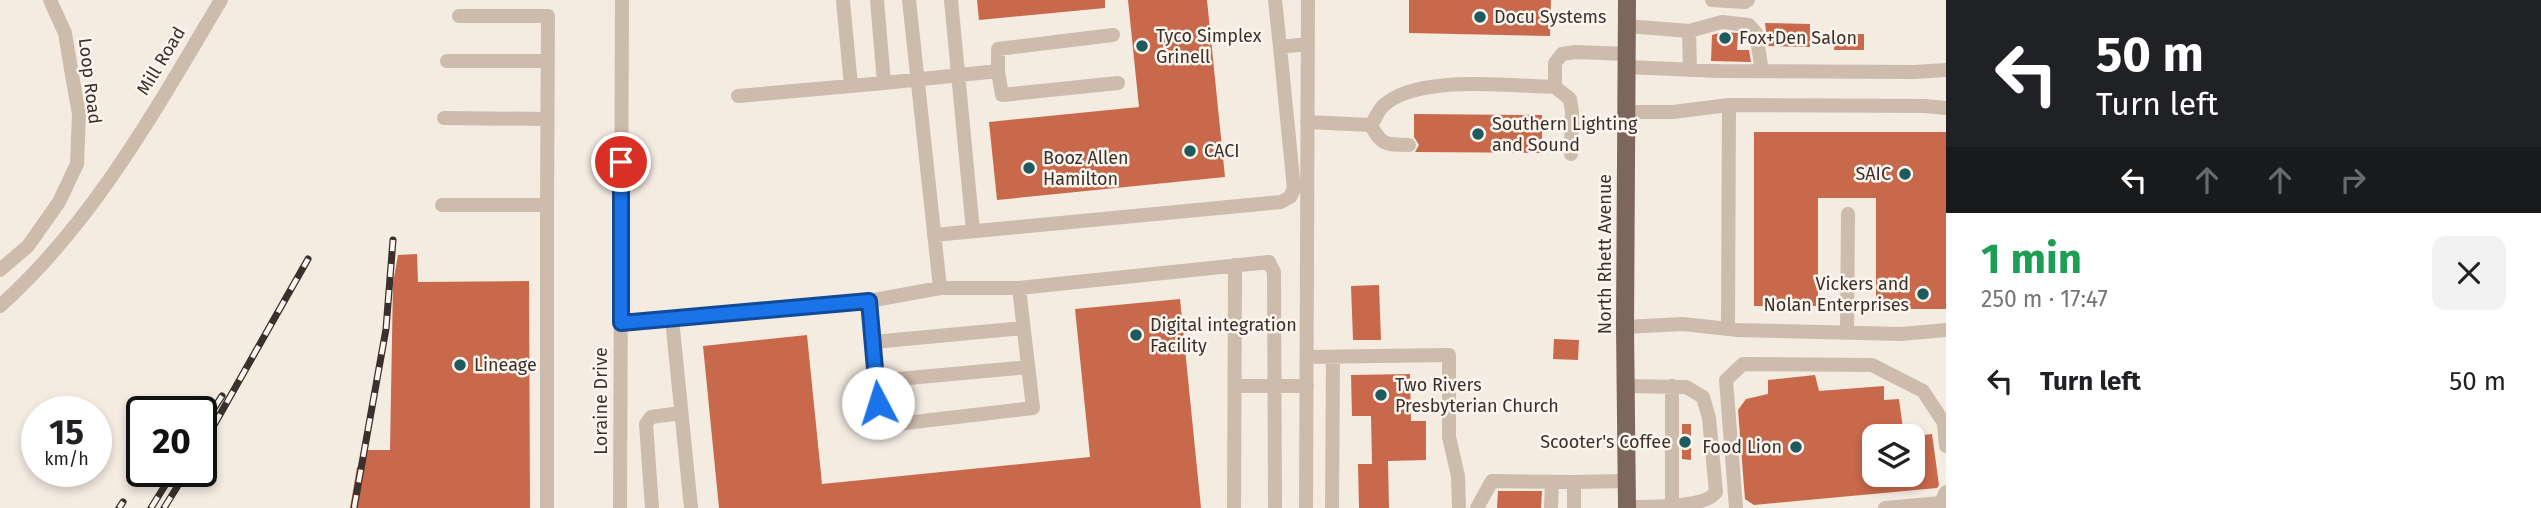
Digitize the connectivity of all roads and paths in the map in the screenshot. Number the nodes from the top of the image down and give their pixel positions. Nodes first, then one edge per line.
1 (50, 0) edge
2 (221, 0) edge
3 (622, 0) edge
4 (877, 0) edge
5 (909, 0) edge
6 (951, 0) edge
7 (1275, 0) edge
8 (1308, 0) edge
9 (1627, 0) edge
10 (1712, 0) edge
11 (1748, 0) edge
12 (844, 1) edge
13 (459, 16) dead end
14 (1627, 26) junction
15 (1689, 31) junction
16 (1113, 35) dead end
17 (1308, 44) junction
18 (1280, 47) junction
19 (1627, 60) junction
20 (447, 61) dead end
21 (548, 61) junction
22 (1690, 70) junction
23 (1946, 70) edge
24 (998, 71) junction
25 (1762, 71) junction
26 (958, 75) junction
27 (917, 80) junction
28 (884, 83) junction
29 (1118, 83) dead end
30 (850, 86) junction
31 (1555, 87) junction
32 (738, 96) dead end
33 (1729, 105) junction
34 (1946, 108) edge
35 (1627, 112) junction
36 (444, 118) dead end
37 (547, 119) junction
38 (1307, 122) junction
39 (1371, 125) junction
40 (1409, 145) dead end
41 (1570, 153) dead end
42 (442, 205) dead end
43 (547, 205) junction
44 (1848, 214) dead end
45 (973, 231) junction
46 (934, 235) junction
47 (1235, 265) junction
48 (0, 270) edge
49 (940, 288) junction
50 (1019, 288) junction
51 (869, 301) junction
52 (0, 306) edge
53 (672, 319) junction
54 (621, 323) junction
55 (1625, 327) junction
56 (1023, 328) junction
57 (1728, 329) junction
58 (1946, 330) edge
59 (1847, 333) junction
60 (873, 342) junction
61 (1307, 357) junction
62 (1333, 357) junction
63 (1028, 367) junction
64 (876, 381) junction
65 (1235, 386) junction
66 (1307, 386) junction
67 (1625, 386) junction
68 (1672, 386) junction
69 (1275, 387) junction
70 (681, 413) junction
71 (1946, 446) edge
72 (1626, 481) junction
73 (1552, 482) junction
74 (1574, 482) junction
75 (1946, 492) edge
76 (1672, 506) edge
77 (547, 508) edge
78 (620, 508) edge
79 (652, 508) edge
80 (691, 508) edge
81 (1234, 508) edge
82 (1275, 508) edge
83 (1307, 508) edge
84 (1332, 508) edge
85 (1459, 508) edge
86 (1477, 508) edge
87 (1551, 508) edge
88 (1574, 508) edge
89 (1627, 508) edge
90 (1736, 508) edge
91 (1885, 508) edge

1 - 48 street, Loop Road
2 - 52 street, Mill Road
3 - 54 street, Loraine Drive
4 - 28 street
5 - 27 street
6 - 26 street
7 - 18 street
8 - 17 street
9 - 14 main road, North Rhett Avenue
10 - 11 street
12 - 30 street
13 - 21 street
14 - 15 street
14 - 19 main road, North Rhett Avenue
15 - 22 street
15 - 25 street
16 - 24 street
17 - 18 street
17 - 38 street
18 - 45 street
19 - 22 street
19 - 31 street
19 - 35 main road, North Rhett Avenue
20 - 21 street
21 - 37 street
22 - 25 street
23 - 25 street
24 - 26 street
24 - 29 street
26 - 27 street
26 - 45 street
27 - 28 street
27 - 46 street
28 - 30 street
30 - 32 street
31 - 39 street
31 - 41 street
33 - 34 street
33 - 35 street
33 - 57 street
35 - 55 main road, North Rhett Avenue
36 - 37 street
37 - 43 street
38 - 39 street
38 - 61 street
39 - 40 street
42 - 43 street
43 - 77 street
44 - 59 street
45 - 46 street
46 - 49 street
47 - 50 street
47 - 65 street
47 - 69 street
49 - 50 street
49 - 51 street
50 - 56 street
51 - 53 street
51 - 60 street
53 - 54 street
53 - 70 street
54 - 78 street, Loraine Drive
55 - 57 street
55 - 67 main road, North Rhett Avenue
56 - 60 street
56 - 63 street
57 - 59 street
58 - 59 street
60 - 64 street
61 - 62 street
61 - 66 street
62 - 84 street
62 - 85 street
63 - 64 street
63 - 64 street
65 - 69 street
65 - 81 street
66 - 69 street
66 - 83 street
67 - 68 street
67 - 72 main road, North Rhett Avenue
68 - 76 street
68 - 76 street
69 - 82 street
70 - 79 street
70 - 80 street
71 - 90 street
72 - 74 street
72 - 89 main road, North Rhett Avenue
73 - 74 street
73 - 86 street
73 - 87 street
74 - 88 street
75 - 91 street
76 - 89 street

